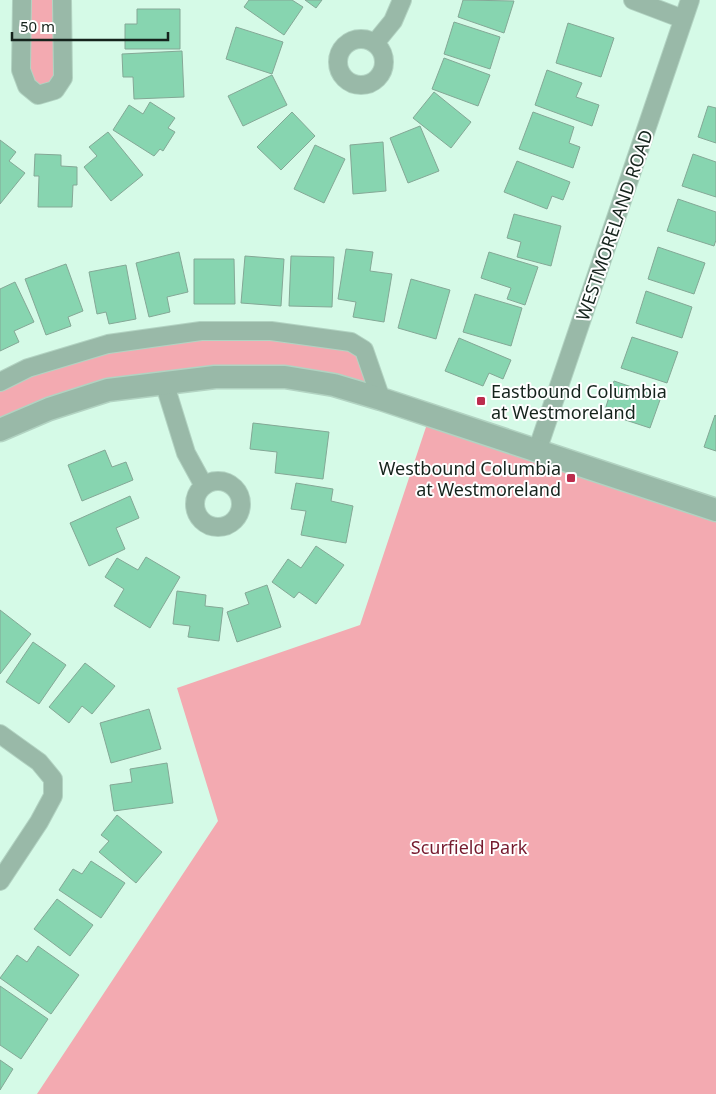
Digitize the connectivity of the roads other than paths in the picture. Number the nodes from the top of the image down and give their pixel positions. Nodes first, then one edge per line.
1 (22, 0) edge
2 (62, 0) edge
3 (402, 0) edge
4 (633, 0) edge
5 (690, 0) edge
6 (683, 19) junction
7 (375, 43) dead end
8 (0, 382) edge
9 (164, 382) junction
10 (381, 399) junction
11 (0, 430) edge
12 (537, 451) junction
13 (204, 486) dead end
14 (716, 510) edge
15 (0, 734) edge
16 (0, 881) edge

1 - 2 street
3 - 7 street
4 - 6 street
5 - 6 street, WESTMORELAND ROAD
6 - 12 street, WESTMORELAND ROAD
8 - 10 street
9 - 10 street
9 - 11 street
9 - 13 street
10 - 12 street
12 - 14 street
15 - 16 street

